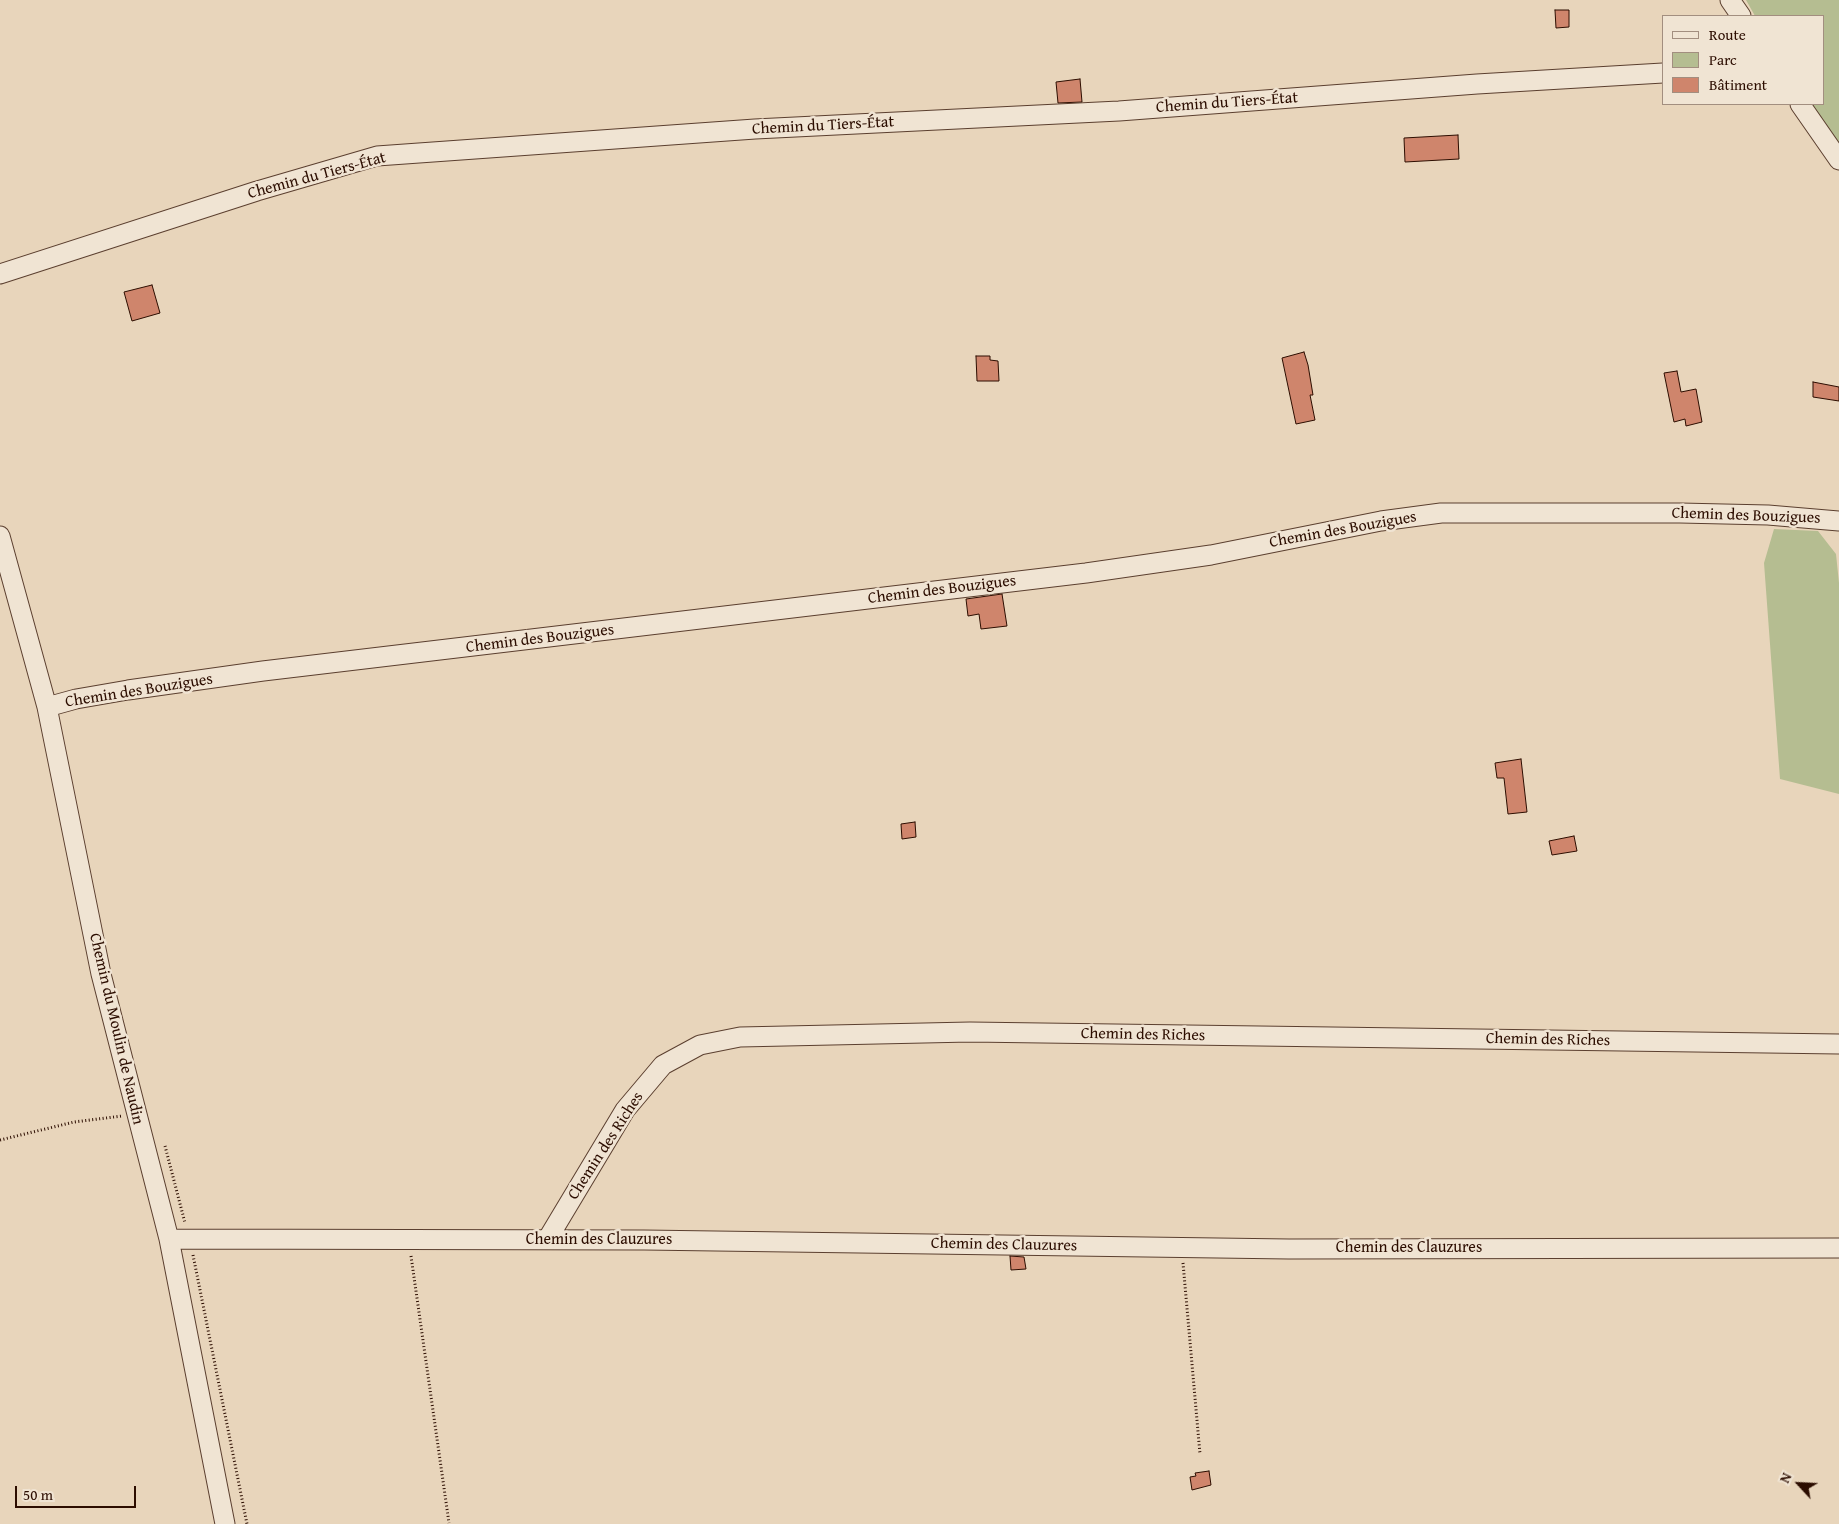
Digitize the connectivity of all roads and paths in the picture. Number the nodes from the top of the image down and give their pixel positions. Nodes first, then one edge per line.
1 (1730, 0) edge
2 (1740, 15) edge
3 (1662, 73) edge
4 (1801, 105) edge
5 (1839, 160) edge
6 (0, 274) edge
7 (1839, 521) edge
8 (0, 536) edge
9 (47, 707) junction
10 (1839, 1044) edge
11 (136, 1114) junction
12 (0, 1140) edge
13 (169, 1239) junction
14 (410, 1239) junction
15 (547, 1240) junction
16 (1182, 1247) junction
17 (1839, 1248) edge
18 (1200, 1454) dead end
19 (449, 1523) edge
20 (225, 1524) edge

1 - 2 street
3 - 6 street, Chemin du Tiers-État
4 - 5 street
7 - 9 street, Chemin des Bouzigues
8 - 9 street, Chemin du Moulin de Naudin
9 - 11 street, Chemin du Moulin de Naudin
10 - 15 street, Chemin des Riches
11 - 12 path
11 - 13 street, Chemin du Moulin de Naudin
13 - 14 street, Chemin des Clauzures
13 - 20 street, Chemin du Moulin de Naudin
14 - 15 street, Chemin des Clauzures
14 - 19 path
15 - 16 street, Chemin des Clauzures
16 - 17 street, Chemin des Clauzures
16 - 18 path

